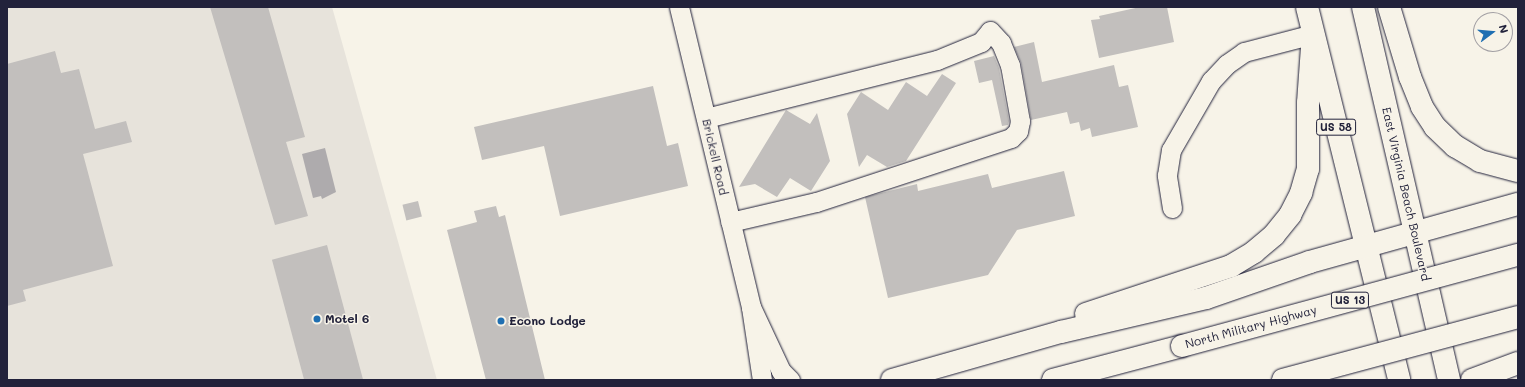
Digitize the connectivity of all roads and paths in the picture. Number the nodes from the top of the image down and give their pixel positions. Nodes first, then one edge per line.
1 (679, 7) edge
2 (1307, 7) edge
3 (1363, 7) edge
4 (1389, 7) edge
5 (1313, 34) junction
6 (706, 118) junction
7 (1518, 171) edge
8 (1518, 204) edge
9 (1172, 208) dead end
10 (730, 222) junction
11 (1414, 233) junction
12 (1366, 246) junction
13 (1518, 255) edge
14 (751, 307) junction
15 (1518, 317) edge
16 (955, 362) junction
17 (1518, 363) edge
18 (762, 380) edge
19 (790, 380) edge
20 (892, 380) edge
21 (1054, 380) edge
22 (1283, 380) edge
23 (1399, 380) edge
24 (1449, 380) edge
25 (1472, 380) edge

1 - 6 street, Brickell Road
2 - 5 main road, US 58
3 - 11 main road, East Virginia Beach Boulevard
4 - 7 main road
5 - 9 street
5 - 12 main road, US 58
5 - 16 main road
6 - 10 street, Brickell Road
6 - 10 street
8 - 11 main road
10 - 14 street, Brickell Road
11 - 12 main road
11 - 24 main road, East Virginia Beach Boulevard
12 - 16 main road
12 - 23 main road, US 58
13 - 21 main road, North Military Highway / US 13, bridge
14 - 18 street, Brickell Road
14 - 19 street, Brickell Road
15 - 22 main road, bridge
16 - 20 main road
17 - 25 main road

